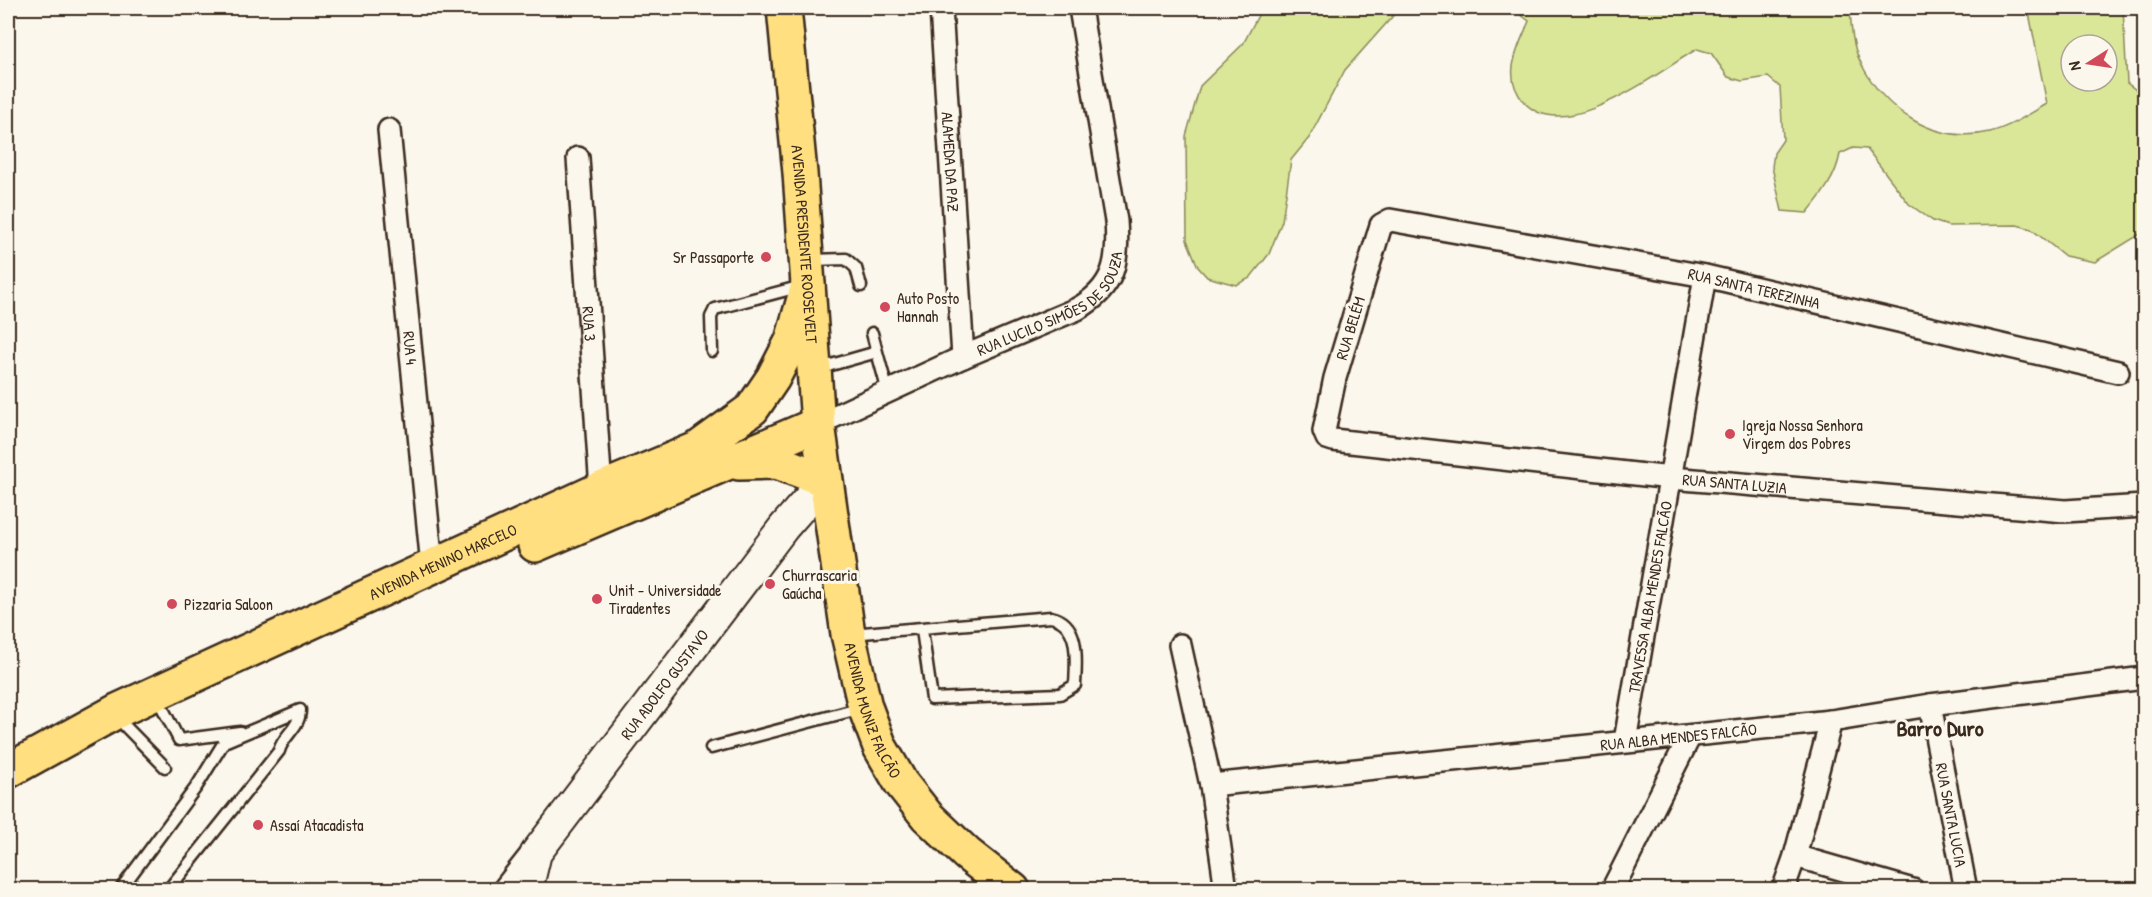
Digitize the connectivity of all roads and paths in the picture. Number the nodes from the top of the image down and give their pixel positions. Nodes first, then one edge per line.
1 (784, 8) edge
2 (941, 8) edge
3 (1080, 8) edge
4 (389, 130) dead end
5 (578, 158) dead end
6 (1387, 220) joint
7 (807, 273) junction
8 (1705, 276) junction
9 (861, 286) dead end
10 (872, 333) dead end
11 (712, 351) dead end
12 (877, 352) junction
13 (963, 357) junction
14 (814, 370) junction
15 (2118, 372) dead end
16 (888, 392) junction
17 (818, 424) junction
18 (1328, 438) joint
19 (716, 466) junction
20 (1671, 477) junction
21 (825, 480) junction
22 (601, 489) junction
23 (2145, 506) edge
24 (432, 566) junction
25 (922, 630) junction
26 (848, 634) junction
27 (1180, 645) dead end
28 (2145, 678) edge
29 (1930, 705) junction
30 (865, 707) junction
31 (163, 709) junction
32 (1831, 721) junction
33 (125, 726) junction
34 (250, 731) junction
35 (1690, 736) junction
36 (1625, 741) junction
37 (711, 748) dead end
38 (165, 767) dead end
39 (8, 771) edge
40 (1211, 785) junction
41 (8, 792) edge
42 (536, 853) junction
43 (1795, 856) junction
44 (1006, 889) edge
45 (120, 890) edge
46 (168, 890) edge
47 (507, 890) edge
48 (527, 890) edge
49 (1226, 890) edge
50 (1612, 890) edge
51 (1783, 890) edge
52 (1913, 890) edge
53 (1966, 890) edge

1 - 7 main road, AVENIDA PRESIDENTE ROOSEVELT
2 - 13 street, ALAMEDA DA PAZ
3 - 13 street, RUA LUCILO SIMÕES DE SOUZA
4 - 24 street, RUA 4
5 - 22 street, RUA 3
6 - 8 street, RUA SANTA TEREZINHA
6 - 18 street, RUA BELÉM
7 - 9 lane
7 - 11 lane
7 - 14 main road, AVENIDA PRESIDENTE ROOSEVELT
7 - 22 main road, AVENIDA MENINO MARCELO
8 - 15 street, RUA SANTA TEREZINHA
8 - 20 street, TRAVESSA ALBA MENDES FALCÃO
10 - 12 lane
12 - 14 lane
12 - 16 lane
13 - 16 street, RUA LUCILO SIMÕES DE SOUZA
14 - 17 main road, AVENIDA PRESIDENTE ROOSEVELT
16 - 17 street, RUA LUCILO SIMÕES DE SOUZA
17 - 19 main road, AVENIDA MENINO MARCELO
17 - 21 main road, AVENIDA PRESIDENTE ROOSEVELT
18 - 20 street, RUA SANTA LUZIA
19 - 21 main road
19 - 31 main road, AVENIDA MENINO MARCELO
20 - 23 street, RUA SANTA LUZIA
20 - 36 street, TRAVESSA ALBA MENDES FALCÃO
21 - 26 main road, AVENIDA MUNIZ FALCÃO
21 - 42 main road, RUA ADOLFO GUSTAVO
22 - 24 main road, AVENIDA MENINO MARCELO
24 - 39 main road, AVENIDA MENINO MARCELO
25 - 25 lane
25 - 26 lane
26 - 30 main road, AVENIDA MUNIZ FALCÃO
27 - 40 street
28 - 29 street, RUA ALBA MENDES FALCÃO
29 - 32 street, RUA ALBA MENDES FALCÃO
29 - 53 street, RUA SANTA LUCIA
30 - 37 lane
30 - 44 main road, AVENIDA MUNIZ FALCÃO
31 - 33 main road, AVENIDA MENINO MARCELO
31 - 34 lane
32 - 35 street, RUA ALBA MENDES FALCÃO
32 - 43 street
33 - 38 lane
33 - 41 main road, AVENIDA MENINO MARCELO
34 - 45 lane
34 - 46 lane
35 - 36 street, RUA ALBA MENDES FALCÃO
35 - 50 street
36 - 40 street, RUA ALBA MENDES FALCÃO
40 - 49 street
42 - 47 street, RUA ADOLFO GUSTAVO
42 - 48 main road
43 - 51 street
43 - 52 street

